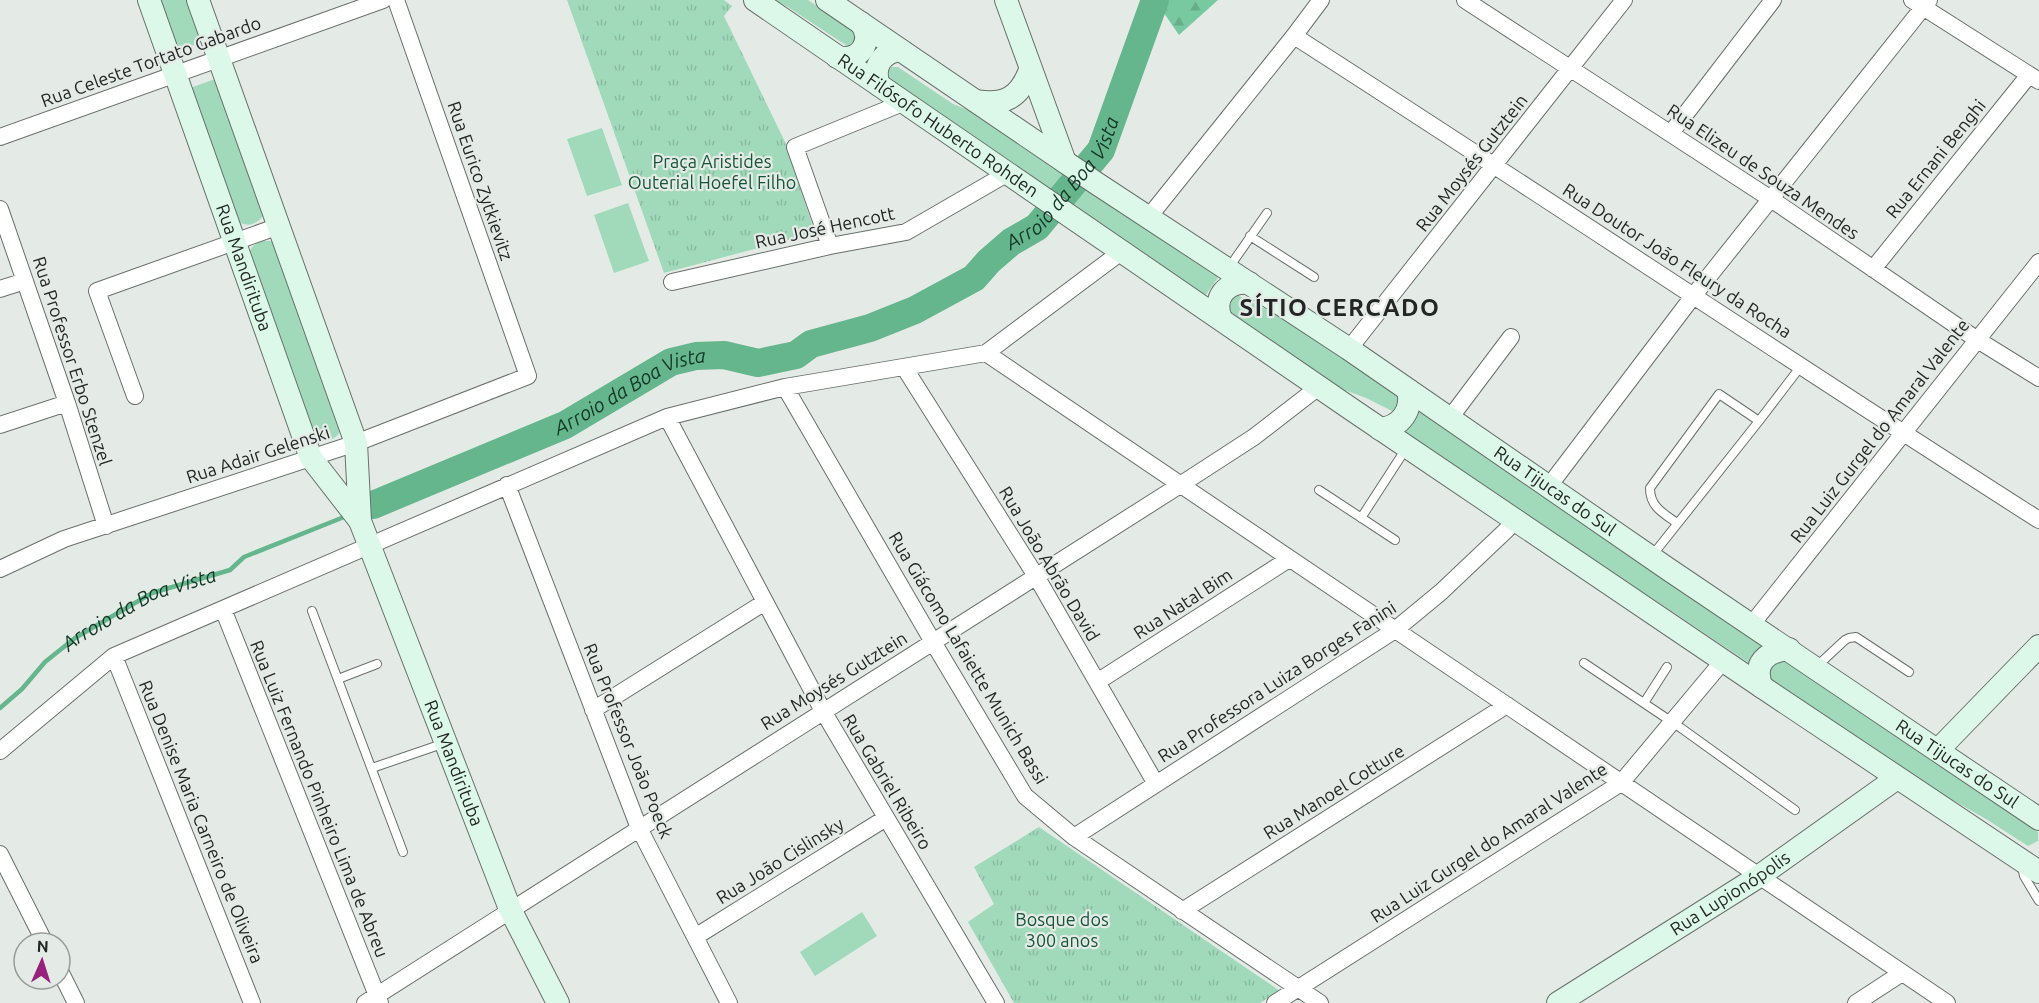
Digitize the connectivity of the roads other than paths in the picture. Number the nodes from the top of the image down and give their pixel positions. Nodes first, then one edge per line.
1 (149, 0) edge
2 (198, 0) edge
3 (383, 0) edge
4 (396, 0) edge
5 (755, 0) edge
6 (827, 0) edge
7 (1006, 0) edge
8 (1321, 0) edge
9 (1465, 0) edge
10 (1624, 0) edge
11 (1773, 0) edge
12 (1922, 3) edge
13 (861, 23) junction
14 (1294, 36) junction
15 (900, 50) junction
16 (837, 57) junction
17 (219, 58) junction
18 (1570, 68) junction
19 (1030, 70) junction
20 (176, 74) junction
21 (2034, 78) edge
22 (879, 85) junction
23 (976, 101) junction
24 (905, 102) junction
25 (1671, 134) junction
26 (0, 137) edge
27 (1067, 163) junction
28 (1495, 165) junction
29 (1008, 173) junction
30 (1771, 199) junction
31 (0, 209) edge
32 (1267, 213) dead end
33 (1148, 218) junction
34 (279, 226) junction
35 (1250, 236) junction
36 (235, 242) junction
37 (830, 246) junction
38 (1121, 252) junction
39 (2039, 262) edge
40 (1873, 269) junction
41 (1228, 270) junction
42 (1314, 277) dead end
43 (25, 281) junction
44 (672, 282) dead end
45 (1249, 283) junction
46 (0, 289) edge
47 (1694, 296) junction
48 (1221, 319) junction
49 (1511, 337) dead end
50 (1977, 339) junction
51 (1349, 349) junction
52 (986, 353) junction
53 (1801, 366) junction
54 (903, 367) junction
55 (528, 376) joint
56 (2039, 378) edge
57 (1320, 386) junction
58 (784, 387) junction
59 (1408, 390) junction
60 (135, 396) dead end
61 (67, 403) junction
62 (667, 417) junction
63 (1450, 418) junction
64 (1759, 421) junction
65 (0, 425) edge
66 (1380, 429) junction
67 (1904, 434) junction
68 (356, 443) junction
69 (1407, 447) junction
70 (311, 458) junction
71 (507, 485) junction
72 (1180, 485) junction
73 (1549, 486) junction
74 (1318, 490) dead end
75 (1360, 518) junction
76 (2039, 519) edge
77 (1517, 520) junction
78 (360, 521) junction
79 (1677, 523) junction
80 (106, 526) junction
81 (1395, 540) dead end
82 (369, 545) junction
83 (1651, 557) junction
84 (1289, 559) junction
85 (0, 570) edge
86 (1036, 576) junction
87 (765, 602) junction
88 (223, 609) junction
89 (312, 611) dead end
90 (1752, 624) junction
91 (1395, 630) junction
92 (933, 642) junction
93 (2039, 646) edge
94 (1789, 649) junction
95 (114, 656) junction
96 (1723, 661) junction
97 (1584, 663) dead end
98 (377, 664) dead end
99 (1667, 667) dead end
100 (1815, 667) junction
101 (1909, 672) dead end
102 (338, 679) junction
103 (1097, 682) junction
104 (1762, 687) junction
105 (1644, 703) junction
106 (1507, 705) junction
107 (593, 710) junction
108 (823, 711) junction
109 (1673, 722) junction
110 (445, 742) junction
111 (1938, 750) junction
112 (0, 751) edge
113 (372, 768) junction
114 (1897, 778) junction
115 (1621, 783) junction
116 (1156, 784) junction
117 (1795, 810) dead end
118 (2034, 812) edge
119 (886, 818) junction
120 (639, 828) junction
121 (1074, 837) junction
122 (403, 852) dead end
123 (0, 854) edge
124 (2029, 856) edge
125 (2039, 872) edge
126 (1758, 877) junction
127 (2039, 901) edge
128 (510, 909) junction
129 (1182, 911) junction
130 (39, 931) edge
131 (695, 937) junction
132 (1902, 973) junction
133 (1298, 988) junction
134 (374, 1001) edge
135 (252, 1003) edge
136 (558, 1003) edge
137 (729, 1003) edge
138 (996, 1003) edge
139 (1275, 1003) edge
140 (1320, 1003) edge
141 (1558, 1003) edge
142 (1856, 1003) edge
143 (1947, 1003) edge

1 - 20 main road, Rua Mandirituba
2 - 17 main road, Rua Mandirituba
3 - 17 street, Rua Celeste Tortato Gabardo
4 - 55 street, Rua Eurico Zytkievitz
5 - 16 main road, Rua Filósofo Huberto Rohden
6 - 13 main road
7 - 19 main road
8 - 14 street
9 - 18 street, Rua Elizeu de Souza Mendes
10 - 18 street, Rua Moysés Gutztein
11 - 25 street
12 - 21 street
12 - 30 street
13 - 15 main road
13 - 16 main road
14 - 28 street, Rua Doutor João Fleury da Rocha
14 - 33 street
15 - 22 main road
15 - 23 main road
16 - 22 main road, Rua Filósofo Huberto Rohden
17 - 20 street, Rua Celeste Tortato Gabardo
17 - 34 main road, Rua Mandirituba
18 - 25 street, Rua Elizeu de Souza Mendes
18 - 28 street, Rua Moysés Gutztein
19 - 23 main road
19 - 27 main road
20 - 26 street, Rua Celeste Tortato Gabardo
20 - 36 main road, Rua Mandirituba
21 - 40 street, Rua Ernani Benghi
22 - 24 main road, Rua Filósofo Huberto Rohden
23 - 27 main road
24 - 29 main road, Rua Filósofo Huberto Rohden
24 - 37 street
25 - 30 street, Rua Elizeu de Souza Mendes
27 - 33 main road, Rua Tijucas do Sul
28 - 47 street, Rua Doutor João Fleury da Rocha
28 - 51 street, Rua Moysés Gutztein
29 - 37 street, Rua José Hencott
29 - 38 main road, Rua Filósofo Huberto Rohden
30 - 40 street, Rua Elizeu de Souza Mendes
30 - 47 street
31 - 43 street, Rua Professor Erbo Stenzel
32 - 35 lane
33 - 41 main road, Rua Tijucas do Sul
34 - 36 street
34 - 68 main road, Rua Mandirituba
35 - 41 lane
35 - 42 lane
36 - 60 street
36 - 70 main road, Rua Mandirituba
37 - 44 street, Rua José Hencott
38 - 48 main road
38 - 52 street
39 - 50 street, Rua Luiz Gurgel do Amaral Valente
40 - 50 street, Rua Elizeu de Souza Mendes
41 - 45 main road, Rua Tijucas do Sul
43 - 46 street
43 - 61 street, Rua Professor Erbo Stenzel
45 - 48 main road
45 - 51 main road, Rua Tijucas do Sul
47 - 53 street, Rua Doutor João Fleury da Rocha
47 - 73 street
48 - 57 main road
49 - 63 street
50 - 56 street, Rua Elizeu de Souza Mendes
50 - 67 street, Rua Luiz Gurgel do Amaral Valente
51 - 59 main road, Rua Tijucas do Sul
52 - 54 street
52 - 72 street
53 - 64 lane
53 - 67 street, Rua Doutor João Fleury da Rocha
54 - 58 street
54 - 86 street, Rua João Abrão David
55 - 68 street, Rua Adair Gelenski
57 - 66 main road
57 - 72 street, Rua Moysés Gutztein
58 - 62 street
58 - 92 street, Rua Giácomo Lafaiette Munich Bassi
59 - 63 main road, Rua Tijucas do Sul
59 - 66 main road
61 - 65 street
61 - 80 street, Rua Professor Erbo Stenzel
62 - 71 street
62 - 87 street, Rua Gabriel Ribeiro
63 - 73 main road, Rua Tijucas do Sul
64 - 79 lane
64 - 79 lane
66 - 69 main road
67 - 76 street, Rua Doutor João Fleury da Rocha
67 - 90 street, Rua Luiz Gurgel do Amaral Valente
68 - 70 street, Rua Adair Gelenski
68 - 78 main road, Rua Mandirituba
69 - 75 lane
69 - 77 main road
70 - 78 main road, Rua Mandirituba
70 - 80 street, Rua Adair Gelenski
71 - 82 street
71 - 107 street, Rua Professor João Poeck
72 - 84 street
72 - 86 street, Rua Moysés Gutztein
73 - 83 main road, Rua Tijucas do Sul
74 - 75 lane
75 - 81 lane
77 - 91 street, Rua Professora Luiza Borges Fanini
77 - 96 main road
78 - 82 main road, Rua Mandirituba
79 - 83 lane
80 - 85 street, Rua Adair Gelenski
82 - 88 street
82 - 110 main road, Rua Mandirituba
83 - 90 main road, Rua Tijucas do Sul
84 - 91 street
84 - 103 street, Rua Natal Bim
86 - 92 street, Rua Moysés Gutztein
86 - 103 street, Rua João Abrão David
87 - 107 street
87 - 108 street, Rua Gabriel Ribeiro
88 - 95 street
88 - 134 street, Rua Luiz Fernando Pinheiro Lima de Abreu
89 - 102 lane
90 - 94 main road, Rua Tijucas do Sul
91 - 106 street
91 - 116 street, Rua Professora Luiza Borges Fanini
92 - 108 street, Rua Moysés Gutztein
92 - 121 street, Rua Giácomo Lafaiette Munich Bassi
93 - 111 main road
94 - 100 main road, Rua Tijucas do Sul
94 - 104 main road
95 - 112 street
95 - 135 street, Rua Denise Maria Carneiro de Oliveira
96 - 104 main road
96 - 109 street, Rua Luiz Gurgel do Amaral Valente
97 - 105 lane
98 - 102 lane
99 - 105 lane
100 - 101 lane
100 - 111 main road, Rua Tijucas do Sul
102 - 113 lane
103 - 116 street, Rua João Abrão David
104 - 114 main road
105 - 109 lane
106 - 115 street
106 - 129 street, Rua Manoel Cotture
107 - 120 street, Rua Professor João Poeck
108 - 119 street, Rua Gabriel Ribeiro
108 - 120 street, Rua Moysés Gutztein
109 - 115 street, Rua Luiz Gurgel do Amaral Valente
109 - 117 lane
110 - 113 lane
110 - 128 main road, Rua Mandirituba
111 - 118 main road, Rua Tijucas do Sul
113 - 122 lane
114 - 124 main road
114 - 126 main road, Rua Lupionópolis
115 - 126 street
115 - 133 street, Rua Luiz Gurgel do Amaral Valente
116 - 121 street, Rua Professora Luiza Borges Fanini
119 - 131 street, Rua João Cislinsky
119 - 138 street, Rua Gabriel Ribeiro
120 - 128 street, Rua Moysés Gutztein
120 - 131 street, Rua Professor João Poeck
121 - 129 street, Rua Giácomo Lafaiette Munich Bassi
123 - 130 street
124 - 125 main road
124 - 127 lane
126 - 132 street
126 - 141 main road, Rua Lupionópolis
128 - 134 street, Rua Moysés Gutztein
128 - 136 main road, Rua Mandirituba
129 - 133 street, Rua Giácomo Lafaiette Munich Bassi
131 - 137 street, Rua Professor João Poeck
132 - 142 street
132 - 143 street
133 - 139 street, Rua Luiz Gurgel do Amaral Valente
133 - 140 street, Rua Giácomo Lafaiette Munich Bassi

